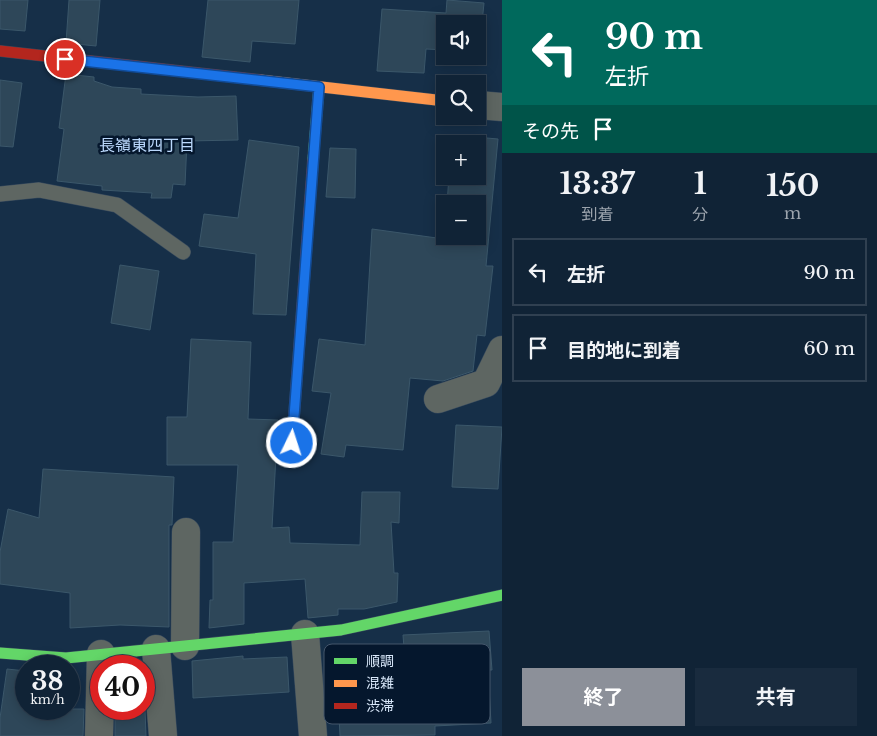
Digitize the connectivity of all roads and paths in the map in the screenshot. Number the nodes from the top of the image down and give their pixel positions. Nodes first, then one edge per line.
1 (0, 51) edge
2 (319, 87) junction
3 (436, 100) edge
4 (486, 106) edge
5 (502, 108) edge
6 (0, 194) edge
7 (183, 252) dead end
8 (502, 350) edge
9 (438, 399) dead end
10 (292, 443) dead end
11 (186, 532) dead end
12 (502, 595) edge
13 (305, 634) junction
14 (185, 646) junction
15 (156, 649) junction
16 (0, 653) edge
17 (101, 654) junction
18 (99, 736) edge
19 (163, 736) edge
20 (313, 736) edge

1 - 2 street
2 - 3 street
2 - 10 street
4 - 5 street
6 - 7 lane
8 - 9 street
11 - 14 street
12 - 13 street
13 - 14 street
13 - 20 street
14 - 15 street
15 - 17 street
15 - 19 street
16 - 17 street
17 - 18 street

